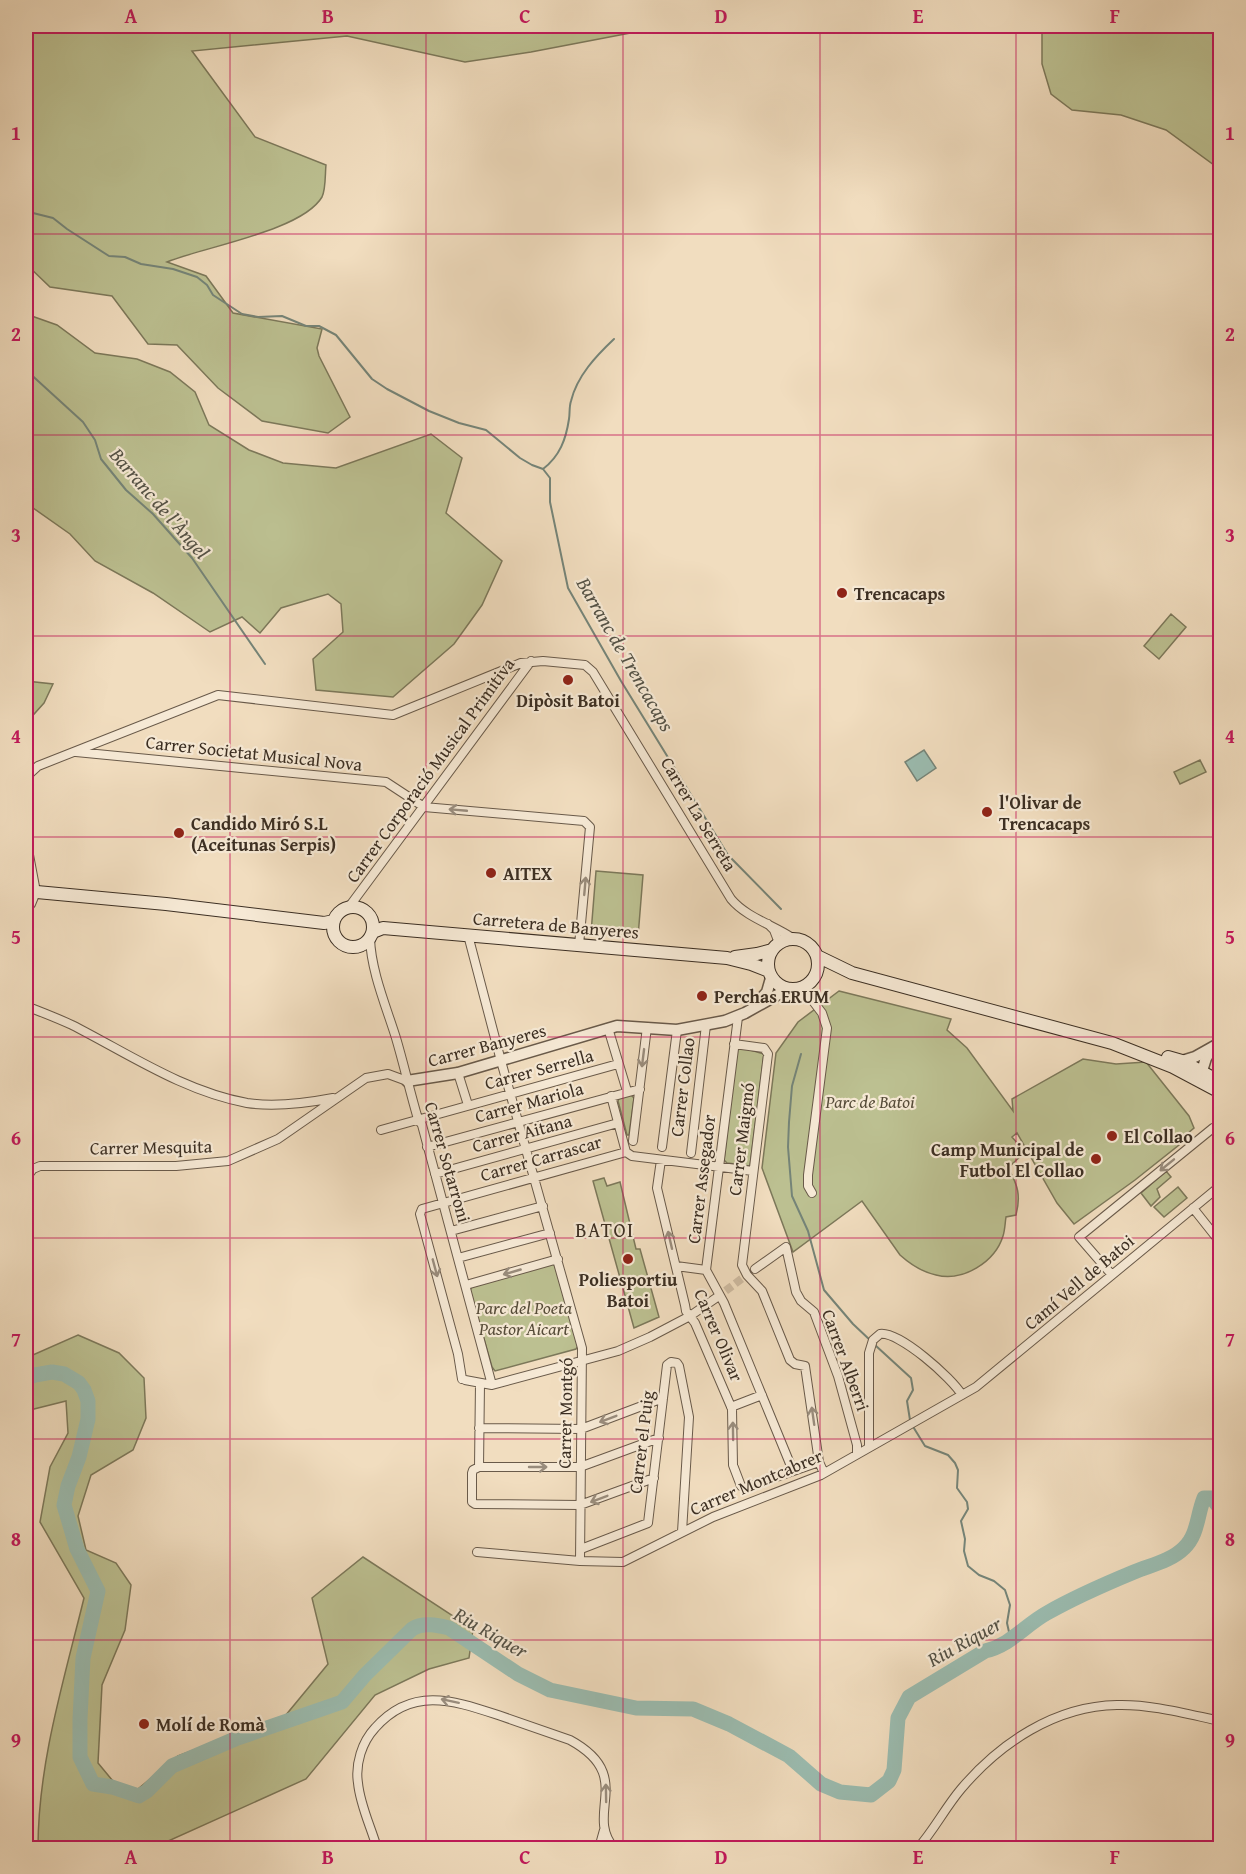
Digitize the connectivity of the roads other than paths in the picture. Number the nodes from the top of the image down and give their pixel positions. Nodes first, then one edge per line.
1 (531, 661) junction
2 (74, 752) junction
3 (26, 777) edge
4 (424, 807) junction
5 (26, 839) edge
6 (31, 891) edge
7 (355, 905) junction
8 (26, 910) edge
9 (768, 923) junction
10 (330, 924) junction
11 (372, 935) junction
12 (468, 935) junction
13 (794, 939) junction
14 (579, 945) junction
15 (775, 947) junction
16 (817, 956) junction
17 (727, 958) junction
18 (852, 973) junction
19 (770, 974) junction
20 (816, 975) junction
21 (803, 988) junction
22 (788, 989) junction
23 (26, 1006) edge
24 (754, 1007) junction
25 (737, 1021) junction
26 (706, 1025) junction
27 (647, 1028) junction
28 (608, 1029) junction
29 (677, 1030) junction
30 (1112, 1043) junction
31 (734, 1044) junction
32 (1217, 1044) edge
33 (501, 1061) junction
34 (1182, 1061) junction
35 (618, 1064) junction
36 (1202, 1071) junction
37 (458, 1073) junction
38 (407, 1081) junction
39 (1221, 1082) edge
40 (640, 1089) junction
41 (627, 1091) junction
42 (1221, 1092) edge
43 (510, 1093) junction
44 (611, 1096) junction
45 (337, 1097) junction
46 (468, 1105) junction
47 (417, 1119) junction
48 (519, 1121) junction
49 (618, 1124) junction
50 (1213, 1128) dead end
51 (381, 1130) dead end
52 (633, 1141) dead end
53 (427, 1147) junction
54 (662, 1148) dead end
55 (527, 1149) junction
56 (626, 1152) junction
57 (691, 1153) dead end
58 (661, 1160) junction
59 (719, 1166) junction
60 (753, 1171) junction
61 (435, 1174) junction
62 (535, 1177) junction
63 (26, 1178) edge
64 (1221, 1186) edge
65 (812, 1193) dead end
66 (443, 1203) junction
67 (543, 1206) junction
68 (1193, 1208) junction
69 (451, 1231) junction
70 (550, 1233) junction
71 (1221, 1242) edge
72 (458, 1258) junction
73 (558, 1259) junction
74 (676, 1266) junction
75 (755, 1269) tunnel mouth
76 (706, 1270) junction
77 (1112, 1275) junction
78 (466, 1285) junction
79 (716, 1298) tunnel mouth
80 (690, 1316) junction
81 (583, 1362) junction
82 (480, 1383) junction
83 (492, 1385) junction
84 (762, 1395) junction
85 (959, 1397) junction
86 (663, 1398) junction
87 (731, 1407) junction
88 (479, 1428) junction
89 (581, 1429) junction
90 (659, 1438) junction
91 (869, 1447) junction
92 (858, 1454) junction
93 (819, 1461) junction
94 (479, 1467) junction
95 (580, 1467) junction
96 (793, 1471) junction
97 (824, 1473) junction
98 (654, 1478) junction
99 (742, 1488) joint
100 (580, 1505) junction
101 (681, 1532) junction
102 (581, 1549) junction
103 (477, 1552) dead end
104 (580, 1561) junction
105 (1221, 1721) edge
106 (604, 1830) junction
107 (377, 1848) edge
108 (599, 1848) edge
109 (614, 1848) edge
110 (918, 1848) edge

1 - 2 street
1 - 4 street, Carrer Corporació Musical Primitiva
1 - 9 street, Carrer La Serreta
2 - 3 street
2 - 4 street, Carrer Societat Musical Nova
4 - 7 street, Carrer Corporació Musical Primitiva
14 -> 4 street
5 - 6 street
6 - 8 street
6 - 10 main road
7 - 10 main road
7 - 11 main road
9 - 13 street, Carrer La Serreta
9 - 15 street
10 - 11 main road
11 - 12 main road, Carretera de Banyeres
11 - 38 street, Carrer Sotarroni
12 - 14 main road, Carretera de Banyeres
12 - 33 street, Carrer Montgó
13 - 15 main road
13 - 16 main road
14 - 17 main road, Carretera de Banyeres
15 - 17 main road, Carretera de Banyeres
15 - 19 main road
16 - 18 main road
16 - 20 main road
17 - 19 main road, Carretera de Banyeres
18 - 20 main road
18 - 30 main road
19 - 22 main road
19 - 24 street, Carrer Banyeres
20 - 21 main road
21 - 22 main road
21 - 65 street
22 - 24 street, Carrer Banyeres
23 - 45 street, Carrer Banyeres
24 - 25 street, Carrer Banyeres
25 - 26 street, Carrer Banyeres
25 - 31 street, Carrer Assegador
26 - 29 street, Carrer Banyeres
26 - 57 street, Carrer Collao
27 - 28 street, Carrer Banyeres
27 - 29 street, Carrer Banyeres
27 -> 40 street
28 - 33 street, Carrer Banyeres
28 - 35 street, Carrer Serrella
29 - 54 street
30 - 34 main road
30 - 42 main road
31 - 59 street, Carrer Assegador
31 - 60 street, Carrer Maigmó
32 - 34 street
32 - 36 street
33 - 37 street, Carrer Banyeres
33 - 43 street, Carrer Montgó
34 - 36 main road
35 - 41 street, Carrer Serrella
35 - 43 street, Carrer Serrella
36 - 39 main road
37 - 38 street, Carrer Banyeres
37 - 46 street, Carrer Serrella
38 - 45 street, Carrer Banyeres
38 - 47 street, Carrer Sotarroni
40 - 41 street, Carrer Mariola
40 - 52 street
41 - 44 street, Carrer Mariola
43 - 46 street, Carrer Serrella
43 - 48 street, Carrer Montgó
44 - 48 street, Carrer Mariola
44 - 49 street
45 - 63 street, Carrer Mesquita
46 - 47 street, Carrer Serrella
47 - 51 street, Carrer Serrella
47 - 53 street, Carrer Sotarroni
48 - 53 street, Carrer Mariola
48 - 55 street, Carrer Montgó
49 - 55 street, Carrer Aitana
49 - 56 street
50 -> 77 street
53 - 61 street, Carrer Sotarroni
55 - 61 street, Carrer Aitana
55 - 62 street, Carrer Montgó
56 - 58 street, Carrer Carrascar
56 - 62 street, Carrer Carrascar
58 - 59 street, Carrer Carrascar
74 -> 58 street, Carrer Olivar
59 - 60 street, Carrer Carrascar
59 - 76 street, Carrer Assegador
93 -> 60 street, Carrer Maigmó
61 - 66 street, Carrer Sotarroni
62 - 66 street, Carrer Carrascar
62 - 67 street, Carrer Montgó
64 - 68 street, Camí Vell de Batoi
66 - 69 street, Carrer Sotarroni
66 -> 82 street, Carrer Carrascar
67 - 69 street
67 - 70 street, Carrer Montgó
68 - 71 street
68 - 77 street, Camí Vell de Batoi
69 - 72 street, Carrer Sotarroni
70 - 72 street
70 - 73 street, Carrer Montgó
72 - 78 street, Carrer Sotarroni
73 -> 78 street
73 - 81 street, Carrer Montgó
74 - 76 street
74 - 80 street, Carrer Olivar
75 - 92 street, Carrer Alberri
76 - 84 street, Carrer Assegador
77 - 85 street, Camí Vell de Batoi
78 - 83 street, Carrer Sotarroni
79 - 80 street
80 - 81 street
80 - 87 street, Carrer Olivar
81 - 83 street
81 - 89 street, Carrer Montgó
82 - 83 street
82 - 88 street
84 - 87 street
84 - 96 street, Carrer Assegador
85 - 91 street, Camí Vell de Batoi
85 - 91 street
86 -> 89 street
86 - 90 street, Carrer el Puig
86 - 101 street, Carrer el Puig
99 -> 87 street, Carrer Olivar
88 - 89 street
88 - 94 street
89 - 95 street, Carrer Montgó
90 - 95 street
90 - 98 street, Carrer el Puig
91 - 92 street, Carrer Montcabrer
92 - 97 street, Carrer Montcabrer
93 - 96 street, Carrer Montcabrer
93 - 97 street
94 -> 95 street
94 - 100 street
95 - 100 street, Carrer Montgó
96 - 99 street, Carrer Montcabrer
97 - 101 street, Carrer Montcabrer
98 -> 100 street
98 - 102 street, Carrer el Puig
100 - 102 street, Carrer Montgó
101 - 104 street, Carrer Montcabrer
102 - 104 street, Carrer Montgó
103 - 104 street, Carrer Montcabrer
105 - 110 street
106 -> 107 street
106 - 108 street
106 - 109 street

